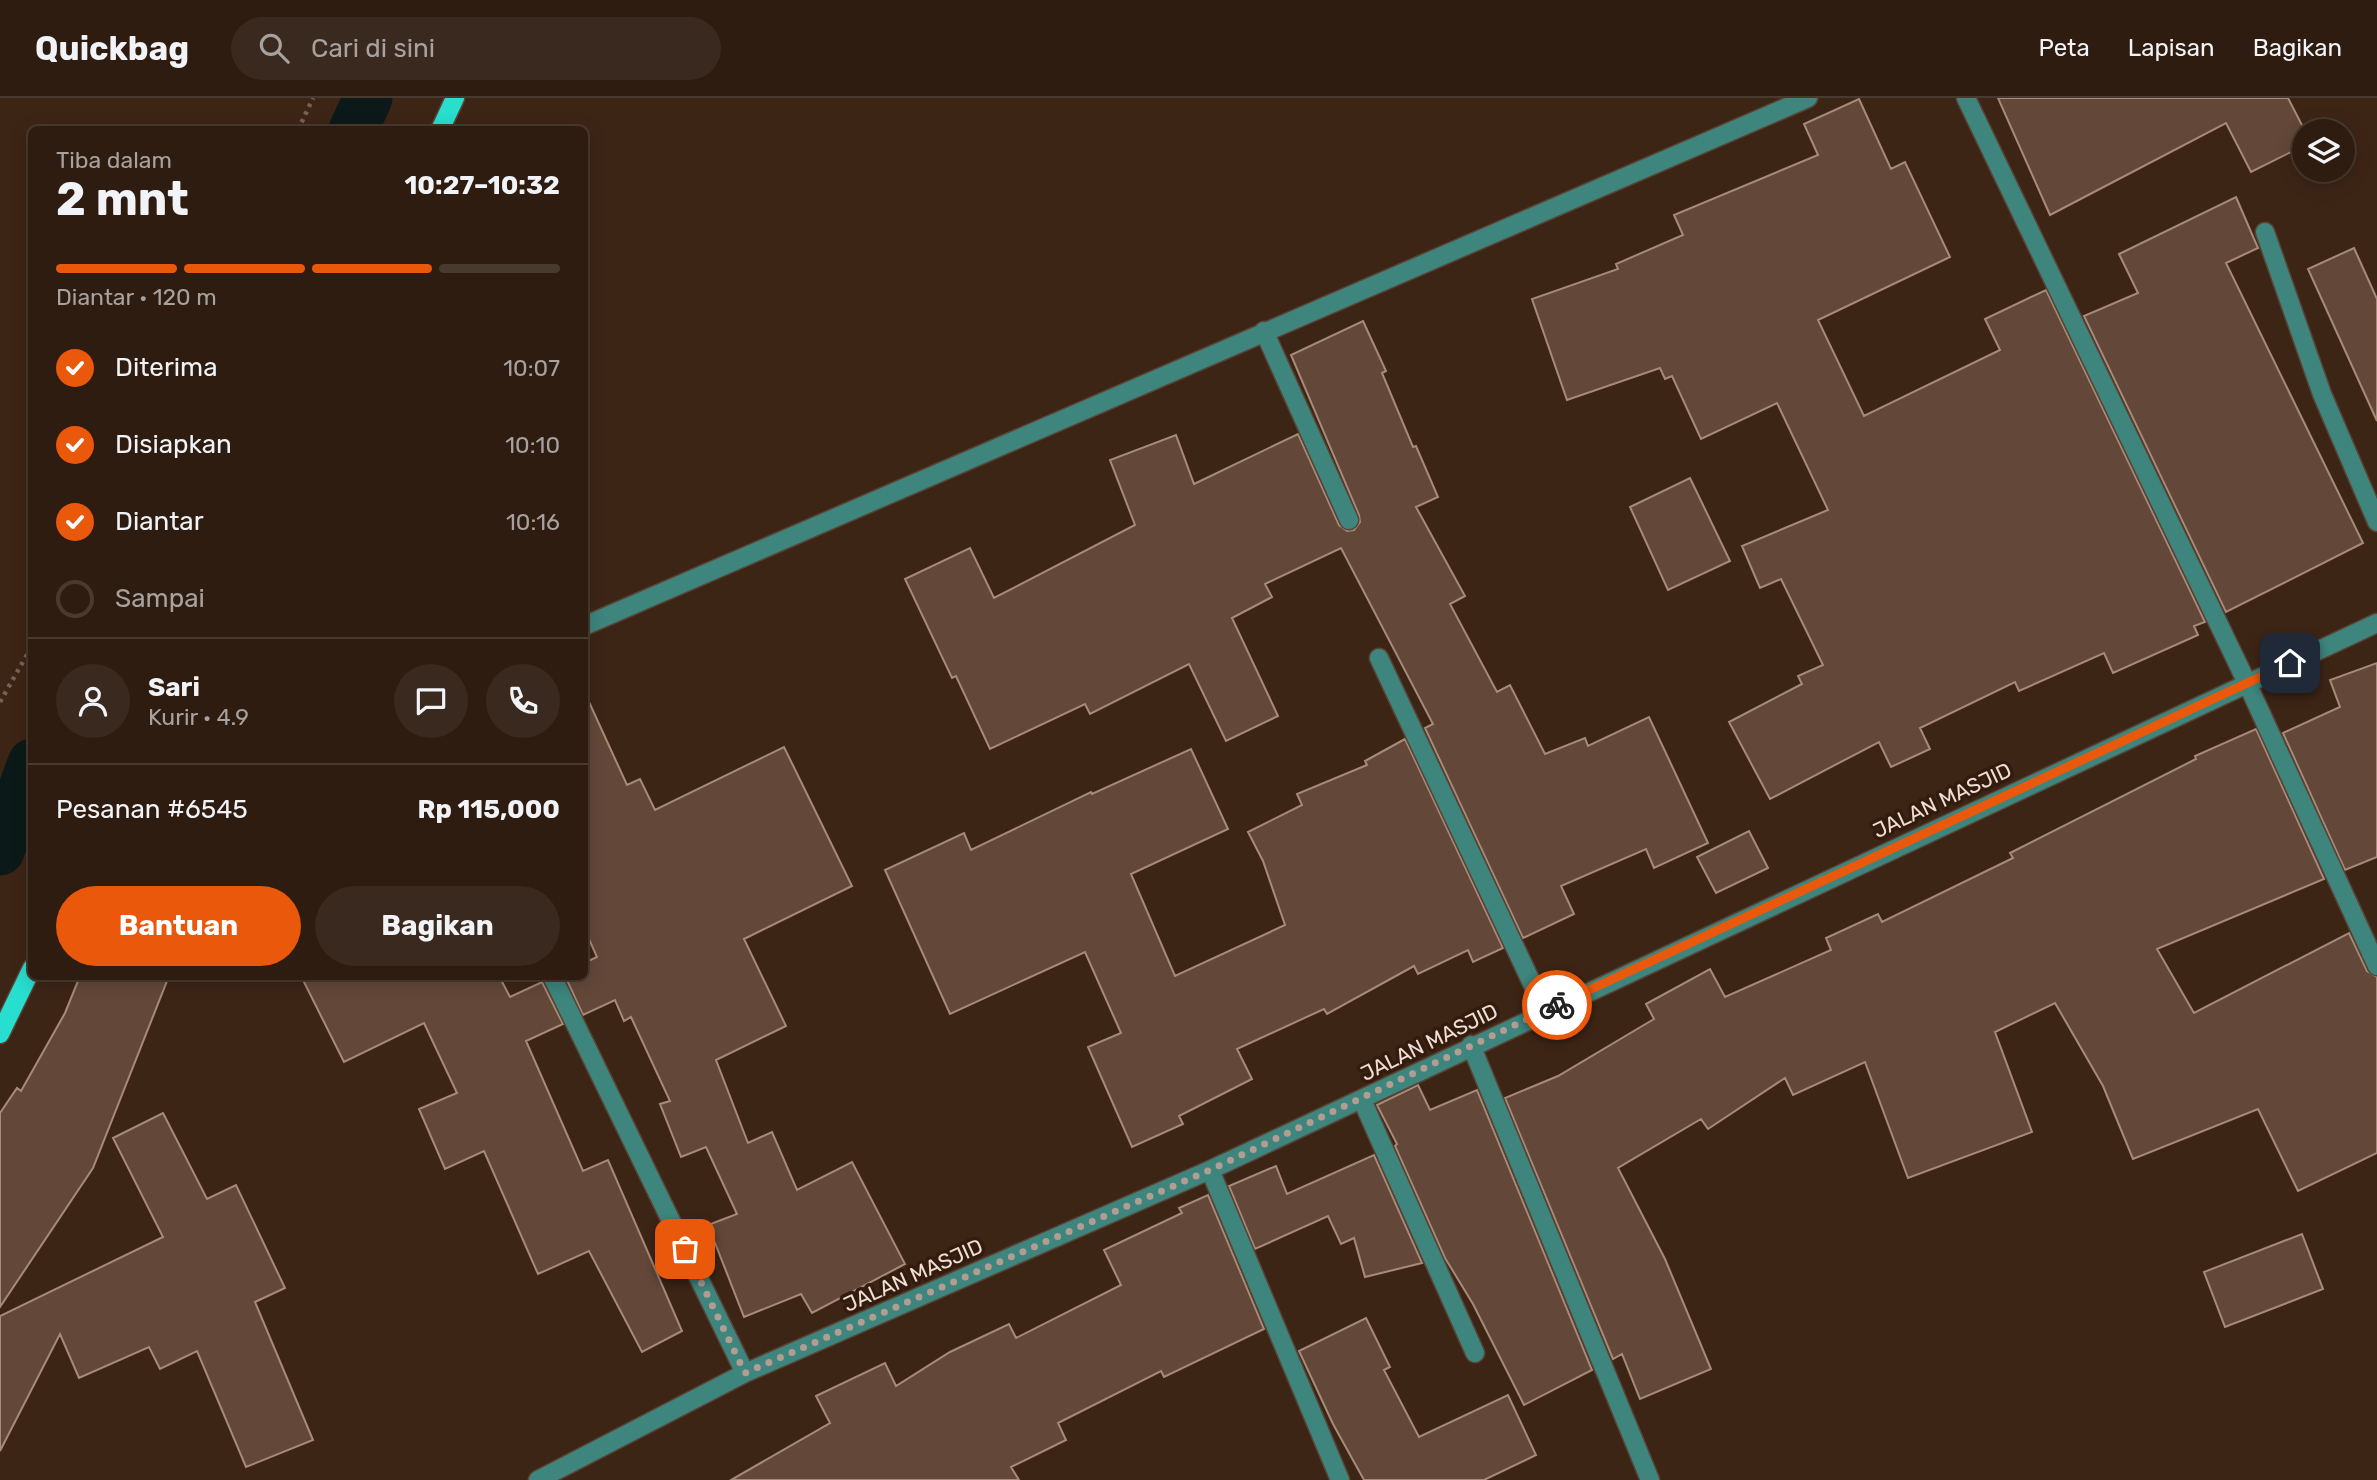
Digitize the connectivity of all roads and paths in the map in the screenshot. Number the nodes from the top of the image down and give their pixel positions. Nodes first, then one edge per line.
1 (313, 98) edge
2 (455, 98) edge
3 (1808, 98) edge
4 (1966, 98) edge
5 (300, 126) edge
6 (442, 126) edge
7 (2264, 232) dead end
8 (1264, 331) junction
9 (1349, 520) dead end
10 (2377, 522) edge
11 (2377, 623) edge
12 (588, 624) edge
13 (28, 653) edge
14 (1379, 658) dead end
15 (2247, 683) junction
16 (0, 702) edge
17 (2377, 966) edge
18 (28, 976) edge
19 (554, 980) edge
20 (1545, 1010) junction
21 (0, 1034) edge
22 (1471, 1045) junction
23 (1362, 1100) junction
24 (1210, 1170) junction
25 (1475, 1353) dead end
26 (745, 1373) junction
27 (545, 1478) edge
28 (1340, 1480) edge
29 (1650, 1480) edge

1 - 5 path
2 - 6 main road
3 - 8 street
4 - 15 street
7 - 10 street
8 - 9 street
8 - 12 street
11 - 15 street, JALAN MASJID
13 - 16 path
14 - 20 street
15 - 17 street
15 - 20 street, JALAN MASJID
18 - 21 main road
19 - 26 street
20 - 22 street, JALAN MASJID
22 - 23 street, JALAN MASJID
22 - 29 street
23 - 24 street, JALAN MASJID
23 - 25 street
24 - 26 street, JALAN MASJID
24 - 28 street
26 - 27 street, JALAN MASJID

